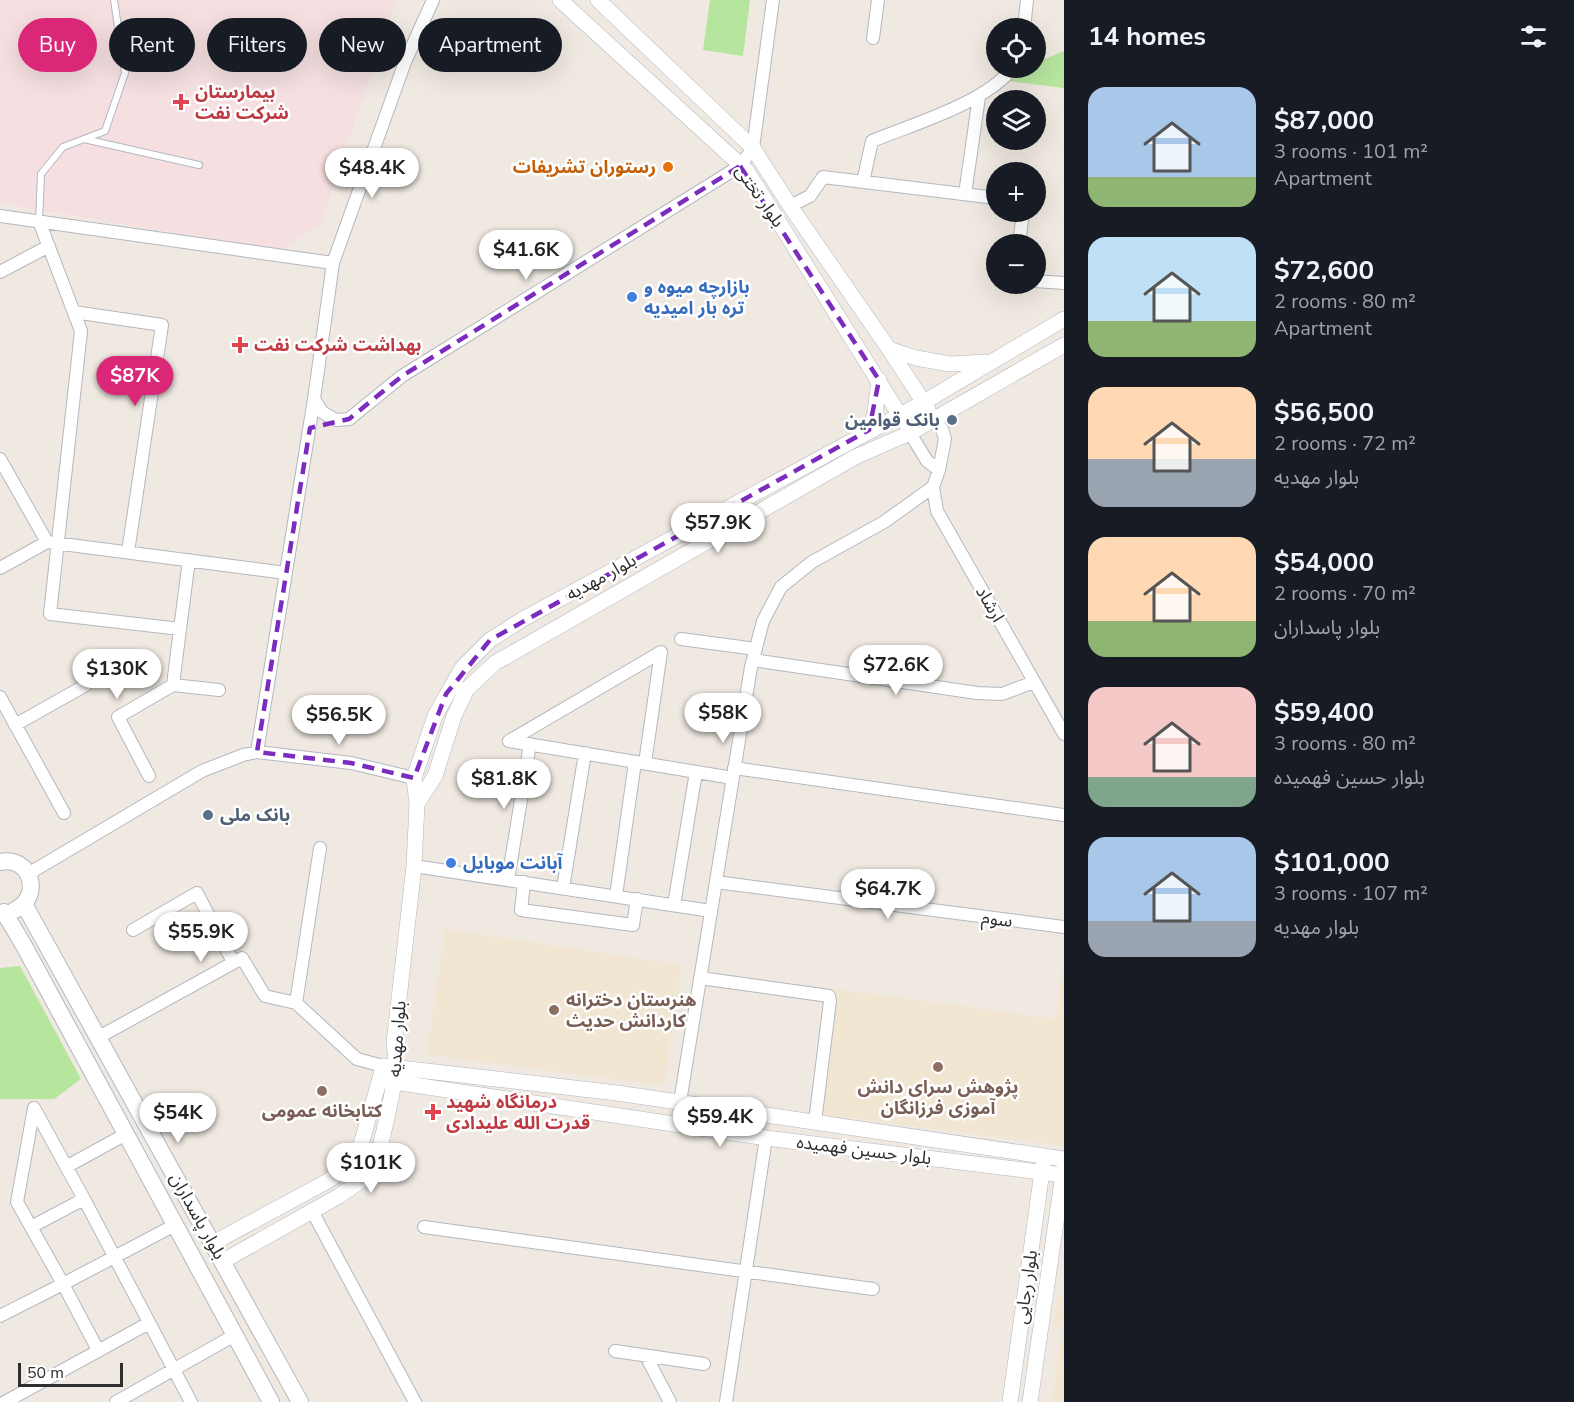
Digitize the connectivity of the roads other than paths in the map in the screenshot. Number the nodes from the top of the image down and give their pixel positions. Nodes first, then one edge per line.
1 (114, 0) edge
2 (433, 0) edge
3 (560, 0) edge
4 (598, 0) edge
5 (773, 0) edge
6 (878, 0) edge
7 (1027, 0) edge
8 (1025, 18) edge
9 (873, 38) dead end
10 (1004, 78) edge
11 (979, 97) junction
12 (84, 139) junction
13 (753, 148) junction
14 (199, 165) dead end
15 (740, 166) junction
16 (863, 182) junction
17 (965, 194) junction
18 (986, 197) edge
19 (790, 206) junction
20 (0, 216) edge
21 (39, 221) junction
22 (49, 246) junction
23 (333, 263) junction
24 (0, 272) edge
25 (1046, 282) edge
26 (1064, 283) edge
27 (74, 312) junction
28 (1064, 319) edge
29 (1064, 345) edge
30 (889, 349) junction
31 (989, 362) junction
32 (879, 380) junction
33 (314, 399) junction
34 (924, 402) junction
35 (900, 414) junction
36 (934, 419) junction
37 (336, 420) junction
38 (310, 428) junction
39 (869, 430) junction
40 (910, 433) junction
41 (0, 459) edge
42 (939, 470) junction
43 (933, 487) junction
44 (52, 542) junction
45 (128, 552) junction
46 (189, 560) junction
47 (0, 568) edge
48 (286, 573) junction
49 (180, 629) junction
50 (681, 639) dead end
51 (754, 655) junction
52 (1034, 682) junction
53 (173, 685) junction
54 (86, 686) dead end
55 (219, 690) dead end
56 (0, 698) edge
57 (1061, 720) edge
58 (15, 725) junction
59 (1064, 734) edge
60 (530, 744) junction
61 (257, 752) junction
62 (585, 753) junction
63 (640, 763) junction
64 (696, 772) junction
65 (734, 773) junction
66 (149, 776) dead end
67 (414, 778) junction
68 (417, 804) junction
69 (64, 813) dead end
70 (1064, 815) edge
71 (0, 847) edge
72 (320, 848) dead end
73 (6, 862) edge
74 (414, 866) junction
75 (28, 874) junction
76 (508, 880) junction
77 (524, 882) junction
78 (716, 882) junction
79 (563, 888) junction
80 (616, 896) junction
81 (637, 899) junction
82 (24, 904) junction
83 (674, 905) junction
84 (711, 910) junction
85 (2, 911) edge
86 (1064, 927) edge
87 (133, 930) dead end
88 (233, 962) junction
89 (700, 978) junction
90 (296, 1004) junction
91 (99, 1037) junction
92 (389, 1074) junction
93 (680, 1102) junction
94 (814, 1122) junction
95 (126, 1134) junction
96 (766, 1138) junction
97 (1044, 1156) junction
98 (1064, 1159) edge
99 (66, 1167) junction
100 (1042, 1172) junction
101 (1064, 1172) edge
102 (84, 1199) junction
103 (312, 1211) junction
104 (175, 1225) junction
105 (31, 1227) junction
106 (424, 1227) dead end
107 (213, 1243) junction
108 (114, 1257) junction
109 (223, 1261) junction
110 (745, 1271) junction
111 (63, 1284) junction
112 (873, 1289) dead end
113 (0, 1316) edge
114 (149, 1323) junction
115 (235, 1335) junction
116 (98, 1350) junction
117 (615, 1351) dead end
118 (646, 1356) junction
119 (704, 1364) dead end
120 (174, 1370) junction
121 (5, 1402) edge
122 (116, 1402) edge
123 (191, 1402) edge
124 (271, 1402) edge
125 (300, 1402) edge
126 (416, 1402) edge
127 (670, 1402) edge
128 (726, 1402) edge
129 (1010, 1402) edge
130 (1030, 1402) edge

1 - 12 lane
2 - 23 street
3 - 15 street, بلوار تختی
4 - 13 street, بلوار تختی
5 - 13 street
6 - 9 street
7 - 8 street
10 - 11 street
11 - 16 street
11 - 17 street
12 - 14 lane
12 - 21 lane
13 - 15 street
13 - 19 street, بلوار تختی
15 - 32 street, بلوار تختی
15 - 37 street
16 - 17 street
16 - 19 street
17 - 18 street
19 - 30 street, بلوار تختی
20 - 21 street
21 - 22 street
21 - 23 street
22 - 24 street
22 - 27 street
23 - 33 street
25 - 26 street
27 - 44 street
27 - 45 street
28 - 31 street, بلوار مهدیه
29 - 36 street, بلوار مهدیه
30 - 31 street
30 - 34 street, بلوار تختی
31 - 34 street, بلوار مهدیه
32 - 35 street, بلوار تختی
32 - 39 street
33 - 37 street
33 - 38 street
34 - 35 street, بلوار مهدیه
34 - 36 street, بلوار تختی
35 - 39 street, بلوار مهدیه
35 - 40 street, بلوار تختی
36 - 40 street, بلوار مهدیه
36 - 42 street
37 - 38 street
38 - 48 street
39 - 67 street, بلوار مهدیه
40 - 42 street
40 - 68 street, بلوار مهدیه
41 - 44 street
42 - 43 street
43 - 51 street
43 - 52 street, ارشاد
44 - 45 street
44 - 47 street
44 - 49 street
45 - 46 street
46 - 48 street
46 - 49 street
48 - 61 street
49 - 53 street
50 - 51 street
51 - 52 street
51 - 65 street
52 - 57 street, ارشاد
53 - 55 street
53 - 66 street
54 - 58 street
56 - 58 street
57 - 59 street, ارشاد
58 - 69 street
60 - 62 street
60 - 63 street
60 - 76 street
61 - 67 street
61 - 75 street
62 - 63 street
62 - 79 street
63 - 64 street
63 - 80 street
64 - 65 street
64 - 83 street
65 - 70 street
65 - 78 street
67 - 68 street, بلوار مهدیه
68 - 74 street, بلوار مهدیه
71 - 73 main road
72 - 90 street
73 - 75 main road
74 - 76 street
74 - 92 street, بلوار مهدیه
75 - 82 main road
76 - 77 street
77 - 79 street
77 - 81 street
78 - 84 street
78 - 86 street, سوم
79 - 80 street
80 - 81 street
81 - 83 street
82 - 85 main road
82 - 91 main road, بلوار پاسداران
83 - 84 street
84 - 89 street
85 - 95 main road, بلوار پاسداران
87 - 88 street
88 - 90 street
88 - 91 street
89 - 93 street
89 - 94 street
90 - 92 street
91 - 107 main road, بلوار پاسداران
92 - 93 street, بلوار حسین فهمیده
92 - 96 street, بلوار حسین فهمیده
92 - 103 street, بلوار مهدیه
92 - 107 street, بلوار مهدیه
93 - 94 street, بلوار حسین فهمیده
94 - 97 street, بلوار حسین فهمیده
95 - 99 street
95 - 104 main road, بلوار پاسداران
96 - 100 street, بلوار حسین فهمیده
96 - 110 street
97 - 98 street, بلوار حسین فهمیده
97 - 100 street, بلوار رجایی
99 - 102 street
99 - 105 street
100 - 101 street, بلوار حسین فهمیده
100 - 129 street, بلوار رجایی
101 - 130 street, بلوار رجایی
102 - 105 street
102 - 108 street
103 - 109 street, بلوار مهدیه
103 - 126 street
104 - 108 street
104 - 115 main road, بلوار پاسداران
105 - 111 street
106 - 110 street
107 - 109 main road, بلوار پاسداران
108 - 111 street
108 - 114 street
109 - 125 main road, بلوار پاسداران
110 - 112 street
110 - 128 street
111 - 113 street
111 - 116 street
114 - 116 street
114 - 120 street
115 - 120 street
115 - 124 main road, بلوار پاسداران
116 - 121 street
117 - 118 street
118 - 119 street
118 - 127 street
120 - 122 street
120 - 123 street

